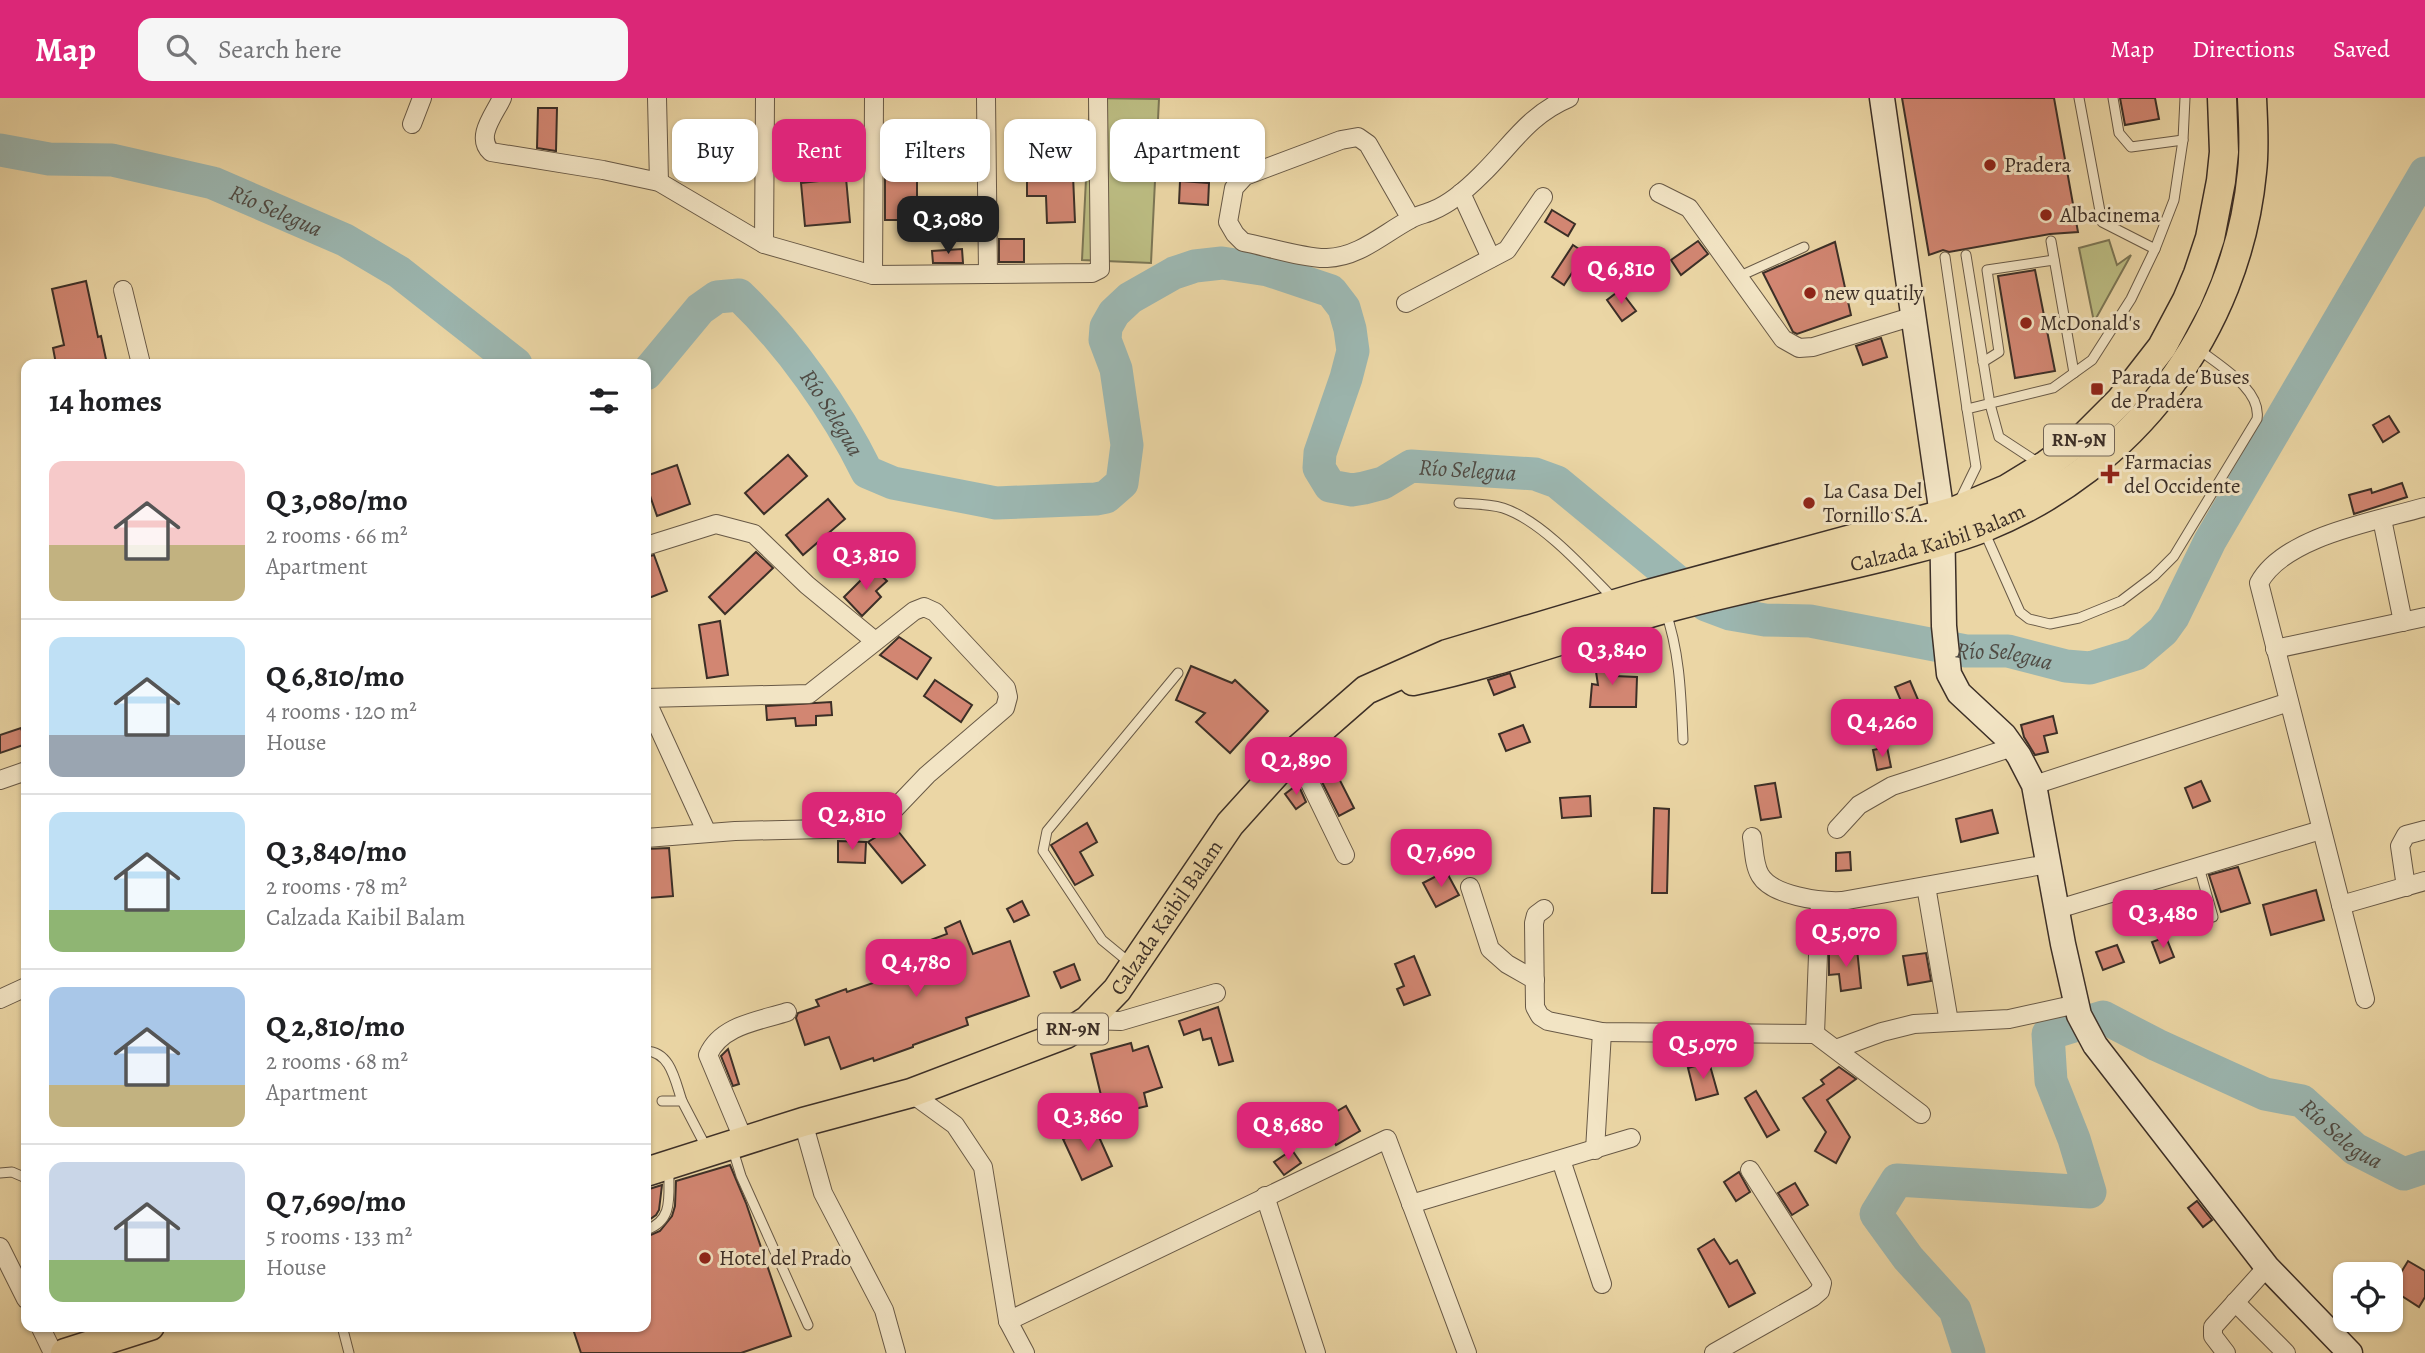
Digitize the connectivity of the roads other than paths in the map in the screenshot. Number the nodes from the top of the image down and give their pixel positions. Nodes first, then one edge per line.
1 (422, 98) edge
2 (502, 98) edge
3 (657, 98) edge
4 (765, 98) edge
5 (874, 98) edge
6 (986, 98) edge
7 (1098, 98) edge
8 (1569, 98) edge
9 (2079, 98) edge
10 (2113, 98) edge
11 (2185, 98) edge
12 (2222, 98) edge
13 (2252, 98) edge
14 (1885, 100) edge
15 (412, 124) dead end
16 (2183, 140) junction
17 (659, 182) junction
18 (1461, 193) junction
19 (1659, 193) dead end
20 (1543, 197) dead end
21 (1411, 219) junction
22 (2050, 241) dead end
23 (764, 244) junction
24 (1804, 247) dead end
25 (2155, 249) junction
26 (1966, 255) dead end
27 (1945, 257) dead end
28 (1491, 258) junction
29 (2053, 260) junction
30 (988, 273) junction
31 (873, 275) junction
32 (1740, 276) junction
33 (123, 290) dead end
34 (1406, 303) dead end
35 (1914, 316) junction
36 (2196, 347) junction
37 (140, 359) edge
38 (1983, 362) junction
39 (2074, 373) junction
40 (1990, 404) junction
41 (1967, 409) junction
42 (2069, 448) junction
43 (1459, 503) dead end
44 (2425, 507) edge
45 (2382, 519) junction
46 (1947, 523) junction
47 (1983, 528) junction
48 (651, 544) edge
49 (1660, 604) junction
50 (1612, 605) junction
51 (2425, 617) edge
52 (2403, 622) junction
53 (875, 641) junction
54 (2275, 649) junction
55 (1178, 673) dead end
56 (1366, 690) junction
57 (651, 699) edge
58 (2289, 702) junction
59 (651, 710) edge
60 (1683, 740) dead end
61 (2013, 747) junction
62 (1295, 752) junction
63 (21, 773) edge
64 (0, 780) edge
65 (2034, 785) junction
66 (1837, 829) dead end
67 (2321, 830) junction
68 (2425, 830) edge
69 (708, 833) junction
70 (1752, 837) dead end
71 (651, 838) edge
72 (1345, 855) dead end
73 (2048, 864) junction
74 (2199, 867) junction
75 (2425, 881) edge
76 (1926, 886) junction
77 (1470, 887) dead end
78 (2406, 887) junction
79 (1821, 902) junction
80 (2341, 905) junction
81 (1544, 909) dead end
82 (2058, 909) junction
83 (2213, 916) dead end
84 (1134, 966) junction
85 (1535, 980) junction
86 (21, 989) edge
87 (1216, 993) dead end
88 (0, 999) edge
89 (2365, 999) dead end
90 (2078, 1009) junction
91 (787, 1012) dead end
92 (1087, 1020) junction
93 (1948, 1022) junction
94 (1602, 1032) junction
95 (1815, 1034) junction
96 (1836, 1049) junction
97 (651, 1053) edge
98 (911, 1093) junction
99 (662, 1101) dead end
100 (682, 1101) junction
101 (1921, 1114) dead end
102 (803, 1122) junction
103 (1631, 1139) dead end
104 (728, 1146) junction
105 (1595, 1150) junction
106 (1561, 1160) junction
107 (658, 1168) edge
108 (1750, 1170) dead end
109 (0, 1173) edge
110 (21, 1176) edge
111 (1265, 1196) junction
112 (1412, 1204) junction
113 (651, 1228) edge
114 (0, 1247) edge
115 (2267, 1267) junction
116 (1602, 1284) dead end
117 (21, 1289) edge
118 (2235, 1302) junction
119 (1009, 1321) junction
120 (808, 1325) dead end
121 (43, 1332) edge
122 (131, 1332) edge
123 (344, 1332) edge
124 (53, 1353) edge
125 (65, 1353) edge
126 (349, 1353) edge
127 (895, 1353) edge
128 (1025, 1353) edge
129 (1316, 1353) edge
130 (1467, 1353) edge
131 (1714, 1353) edge
132 (2226, 1353) edge
133 (2286, 1353) edge
134 (2350, 1353) edge

1 - 15 street
2 - 17 street
3 - 17 street
4 - 23 street
5 - 31 street
6 - 30 street
7 - 30 street
8 - 18 street
9 - 25 lane
10 - 16 lane
11 - 16 lane
12 - 42 main road, Calzada Kaibil Balam / RN-9N
13 - 36 main road, Calzada Kaibil Balam / RN-9N
14 - 35 street
16 - 25 lane
17 - 23 street
18 - 21 street
18 - 28 street
19 - 32 street
20 - 28 street
21 - 21 street
22 - 29 lane
23 - 31 street
24 - 32 lane
25 - 39 lane
26 - 38 lane
27 - 41 lane
28 - 34 street
29 - 38 lane
29 - 39 lane
30 - 31 street
32 - 35 street
33 - 37 street
35 - 46 street
36 - 47 main road, Calzada Kaibil Balam / RN-9N
36 - 47 lane
38 - 40 lane
39 - 40 lane
40 - 41 lane
40 - 42 lane
41 - 46 lane
42 - 46 main road, Calzada Kaibil Balam / RN-9N
43 - 50 lane
44 - 45 street
45 - 52 street
45 - 54 street
46 - 47 main road, Calzada Kaibil Balam / RN-9N
46 - 49 main road, Calzada Kaibil Balam / RN-9N
46 - 61 street
48 - 53 street
49 - 50 main road, Calzada Kaibil Balam / RN-9N
49 - 56 main road, Calzada Kaibil Balam / RN-9N
49 - 60 lane
50 - 56 main road, Calzada Kaibil Balam / RN-9N
51 - 52 street
52 - 54 street
53 - 57 street
53 - 69 street
54 - 58 street
55 - 84 lane
56 - 62 main road, Calzada Kaibil Balam / RN-9N
58 - 65 street
58 - 67 street
59 - 69 street
61 - 65 street
61 - 66 street
62 - 72 street
62 - 84 main road, Calzada Kaibil Balam / RN-9N
63 - 64 street
65 - 73 street
67 - 74 street
67 - 80 street
68 - 78 street
69 - 71 street
70 - 79 street
73 - 76 street
73 - 82 street
74 - 82 street
74 - 83 lane
75 - 78 street
76 - 79 street
76 - 93 street
77 - 85 street
78 - 80 street
79 - 95 street
80 - 89 street
81 - 85 street
82 - 90 street
84 - 92 main road, Calzada Kaibil Balam / RN-9N
85 - 94 street
86 - 88 street
87 - 92 street
90 - 93 street
90 - 115 street
91 - 104 street
92 - 98 main road, Calzada Kaibil Balam / RN-9N
93 - 96 street
94 - 95 street
94 - 105 street
95 - 96 street
96 - 101 street
97 - 100 lane
98 - 102 main road, Calzada Kaibil Balam / RN-9N
98 - 119 street
99 - 100 lane
100 - 104 lane
102 - 104 main road, Calzada Kaibil Balam / RN-9N
102 - 127 street
103 - 105 street
104 - 107 main road, Calzada Kaibil Balam / RN-9N
104 - 120 lane
105 - 106 street
106 - 112 street
106 - 116 street
107 - 113 lane
108 - 131 street
109 - 110 lane
111 - 112 street
111 - 119 street
111 - 129 street
112 - 130 street
114 - 117 street
115 - 118 street
115 - 134 street
118 - 132 street
118 - 133 street
119 - 128 street
121 - 124 street
122 - 125 main road
123 - 126 lane

